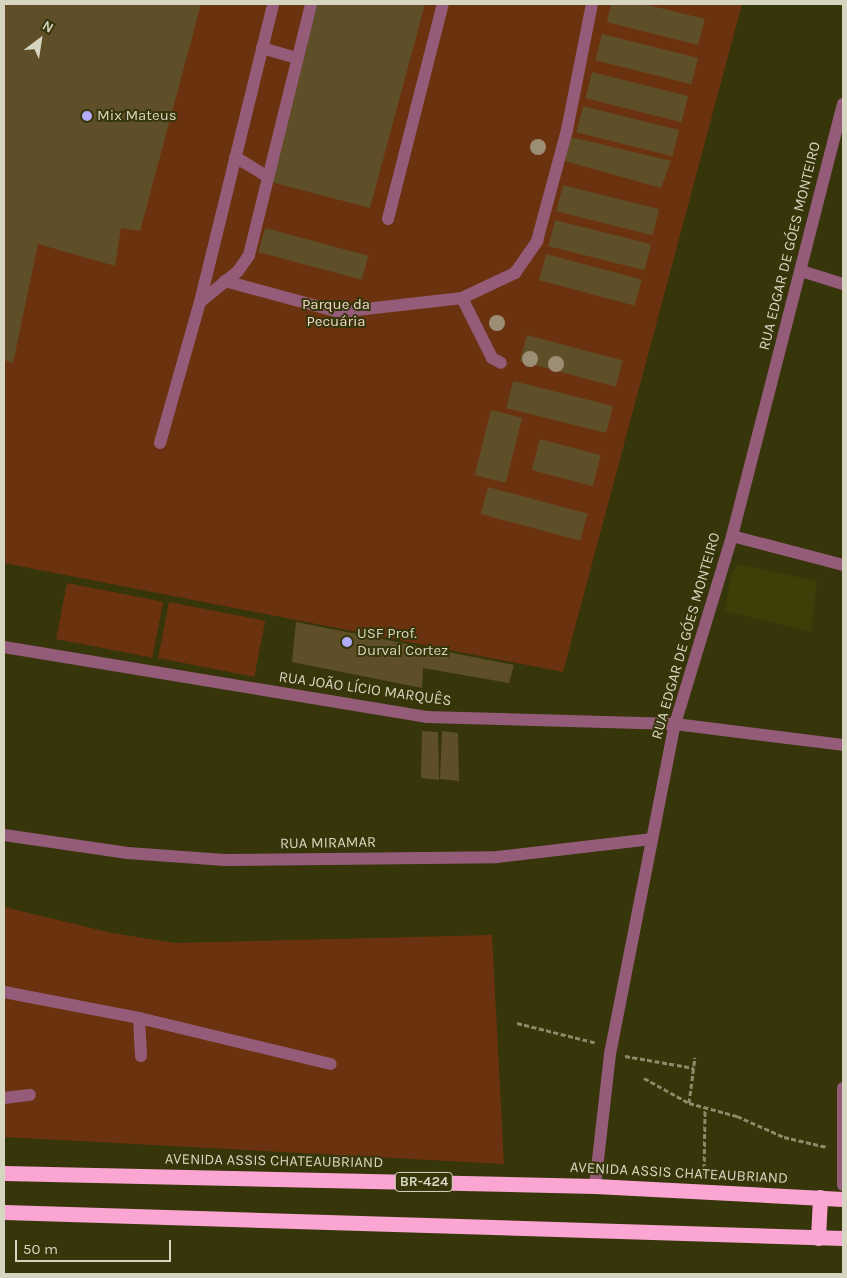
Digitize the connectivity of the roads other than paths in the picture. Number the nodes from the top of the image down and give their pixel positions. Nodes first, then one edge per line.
1 (273, 4) edge
2 (311, 4) edge
3 (442, 4) edge
4 (592, 4) edge
5 (262, 48) junction
6 (297, 58) junction
7 (843, 104) edge
8 (234, 158) junction
9 (267, 176) junction
10 (388, 219) dead end
11 (801, 271) junction
12 (226, 281) junction
13 (843, 284) edge
14 (462, 298) junction
15 (200, 302) junction
16 (501, 363) dead end
17 (160, 443) dead end
18 (732, 536) junction
19 (843, 565) edge
20 (4, 647) edge
21 (675, 724) junction
22 (843, 745) edge
23 (4, 834) edge
24 (652, 839) junction
25 (4, 992) edge
26 (139, 1018) junction
27 (141, 1056) dead end
28 (331, 1064) dead end
29 (843, 1088) edge
30 (30, 1095) dead end
31 (4, 1098) edge
32 (4, 1173) edge
33 (843, 1185) edge
34 (595, 1186) junction
35 (820, 1197) junction
36 (843, 1198) edge
37 (4, 1212) edge
38 (818, 1238) junction
39 (843, 1238) edge

1 - 5 street
2 - 6 street
3 - 10 street
4 - 14 street
5 - 6 street
5 - 8 street
6 - 9 street
7 - 11 street, RUA EDGAR DE GÓES MONTEIRO
8 - 9 street
8 - 15 street
9 - 12 street
11 - 13 street
11 - 18 street, RUA EDGAR DE GÓES MONTEIRO
12 - 14 street
12 - 15 street
14 - 16 street
15 - 17 street
18 - 19 street
18 - 21 street, RUA EDGAR DE GÓES MONTEIRO
20 - 21 street, RUA JOÃO LÍCIO MARQUÊS
21 - 22 street, RUA JOÃO LÍCIO MARQUÊS
21 - 24 street, RUA EDGAR DE GÓES MONTEIRO
23 - 24 street, RUA MIRAMAR
24 - 34 street, RUA EDGAR DE GÓES MONTEIRO
25 - 26 street
26 - 27 street
26 - 28 street
29 - 33 street
30 - 31 street
32 - 34 highway, AVENIDA ASSIS CHATEAUBRIAND / BR-424
34 - 35 highway, AVENIDA ASSIS CHATEAUBRIAND / BR-424
35 - 36 highway, AVENIDA ASSIS CHATEAUBRIAND / BR-424
35 - 38 highway
37 - 38 highway
38 - 39 highway

